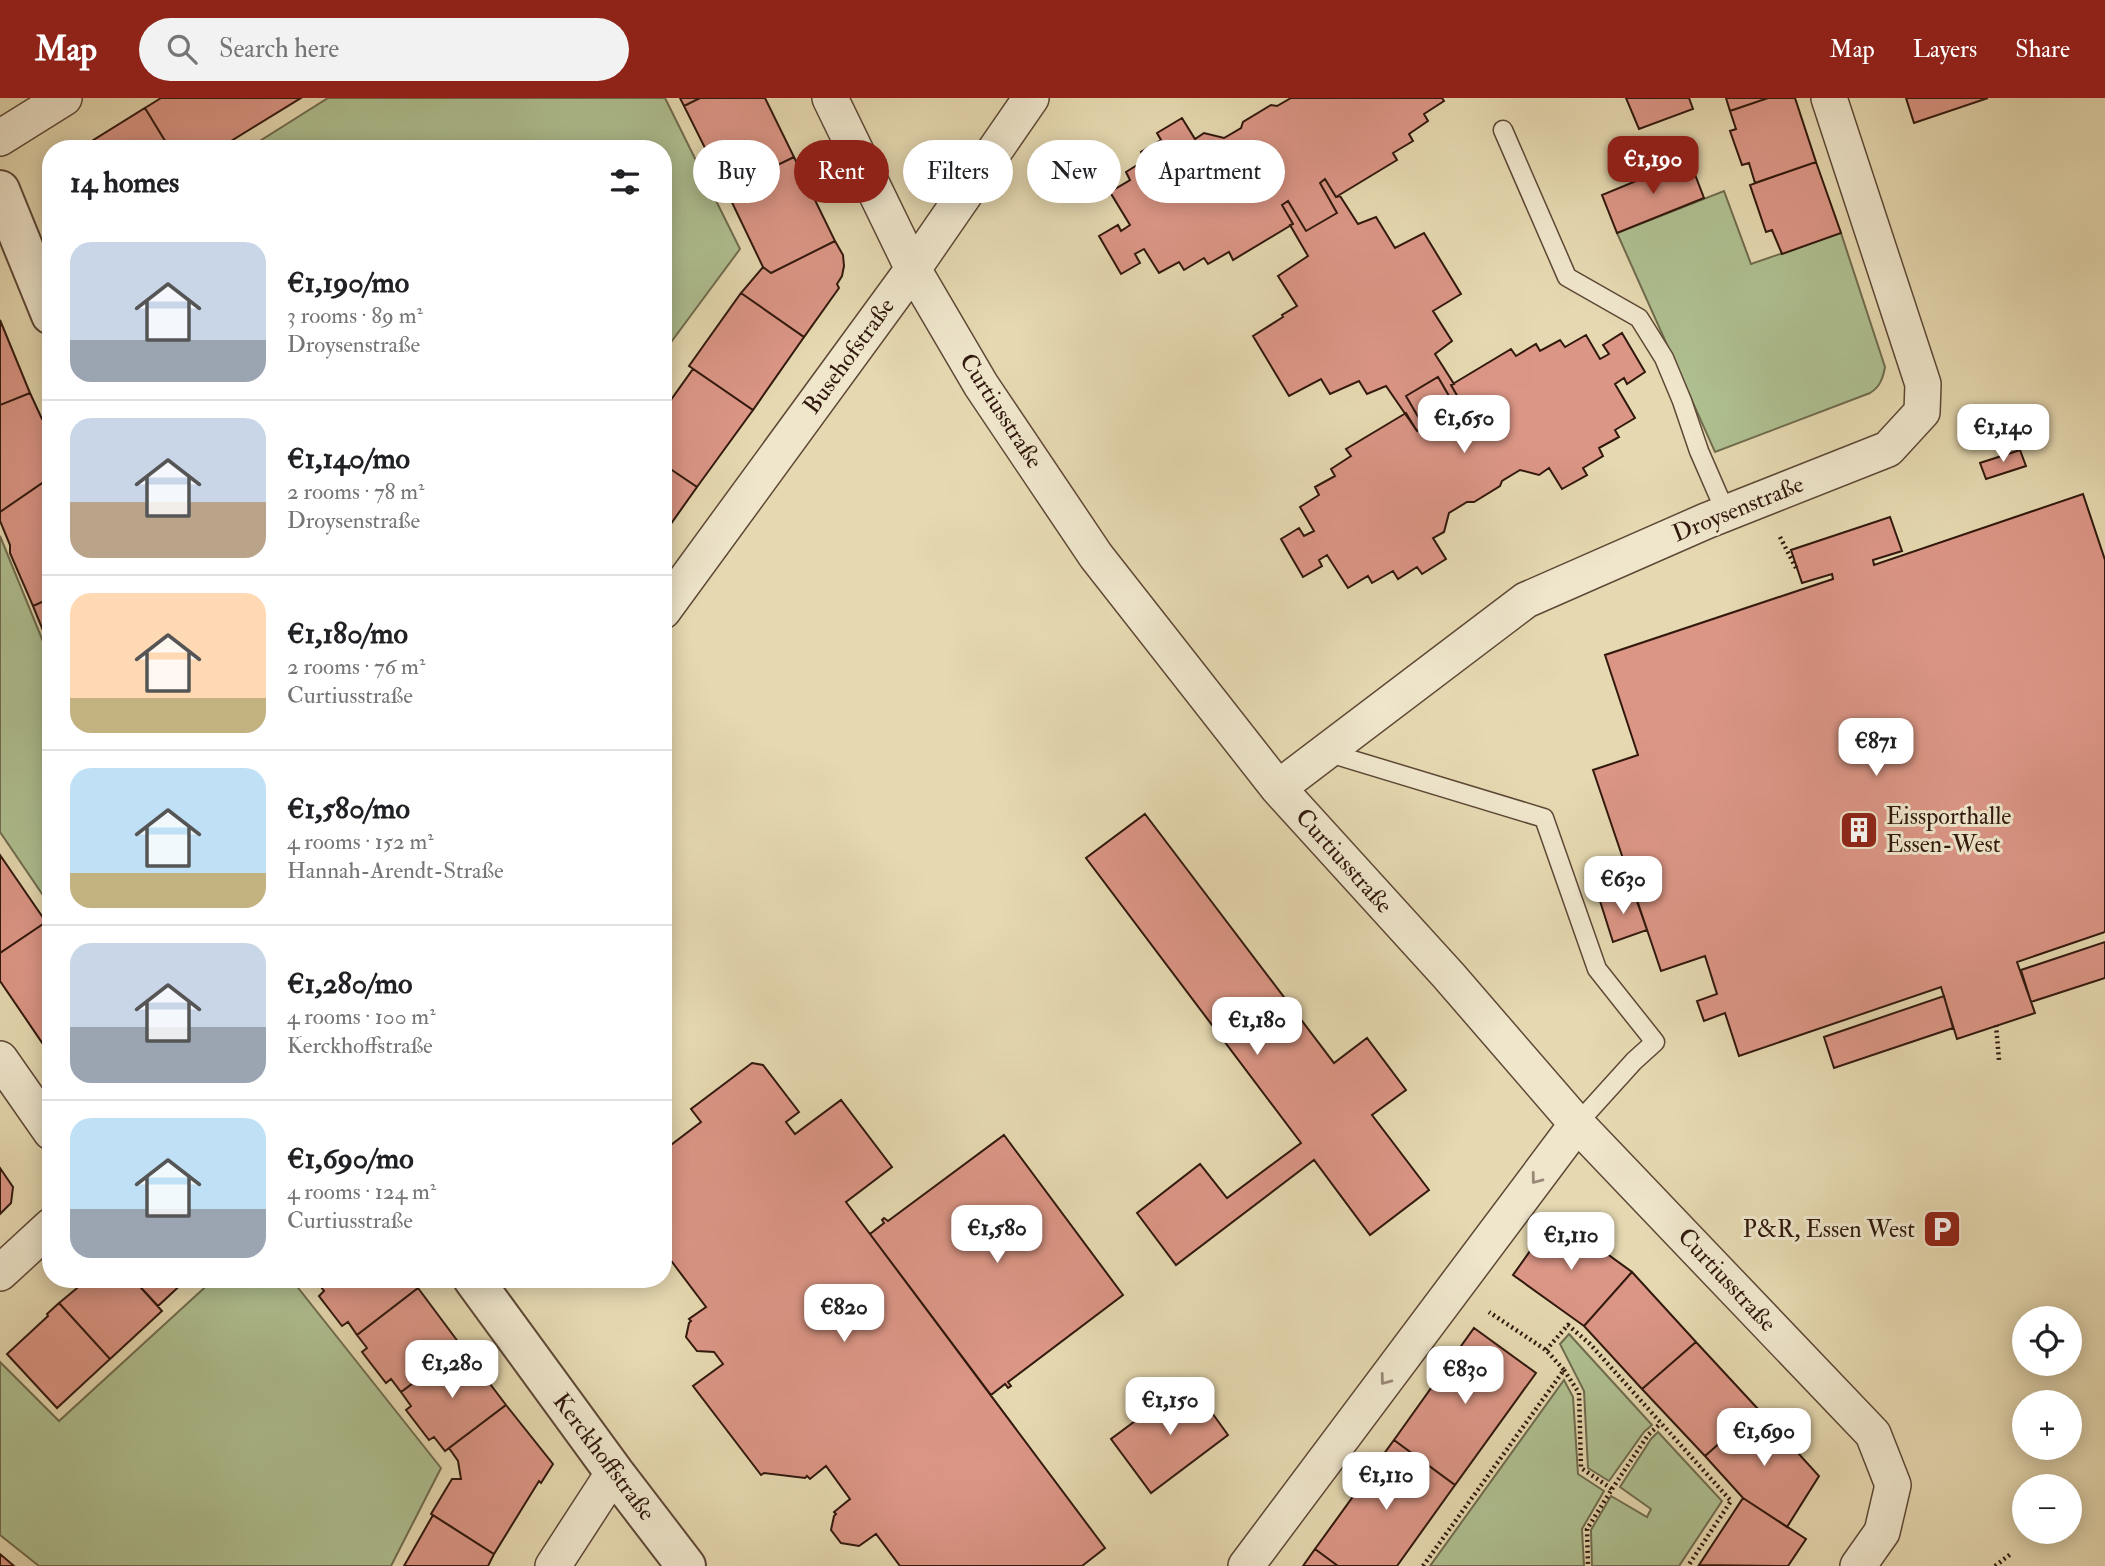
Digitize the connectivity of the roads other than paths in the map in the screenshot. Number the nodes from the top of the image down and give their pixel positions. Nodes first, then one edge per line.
1 (64, 98) edge
2 (830, 98) edge
3 (1031, 98) edge
4 (1829, 98) edge
5 (1503, 130) dead end
6 (0, 138) edge
7 (0, 190) edge
8 (913, 269) junction
9 (42, 293) edge
10 (1726, 513) junction
11 (672, 599) edge
12 (1326, 752) junction
13 (1278, 788) junction
14 (0, 1059) edge
15 (42, 1119) edge
16 (1577, 1124) junction
17 (42, 1234) edge
18 (0, 1273) edge
19 (480, 1288) edge
20 (614, 1472) junction
21 (553, 1566) edge
22 (686, 1566) edge
23 (1245, 1566) edge
24 (1858, 1566) edge

1 - 6 street
2 - 8 street, Curtiusstraße
3 - 8 street, Busehofstraße
4 - 10 street, Droysenstraße
5 - 10 lane
7 - 9 street
8 - 11 street, Busehofstraße
8 - 13 street, Curtiusstraße
10 - 12 street, Droysenstraße
12 - 13 street, Droysenstraße
12 - 16 lane
13 - 16 street, Curtiusstraße
14 - 15 street
16 -> 23 street
16 - 24 street, Curtiusstraße
17 - 18 street
19 - 20 street, Kerckhoffstraße
20 - 21 street
20 - 22 street, Kerckhoffstraße

